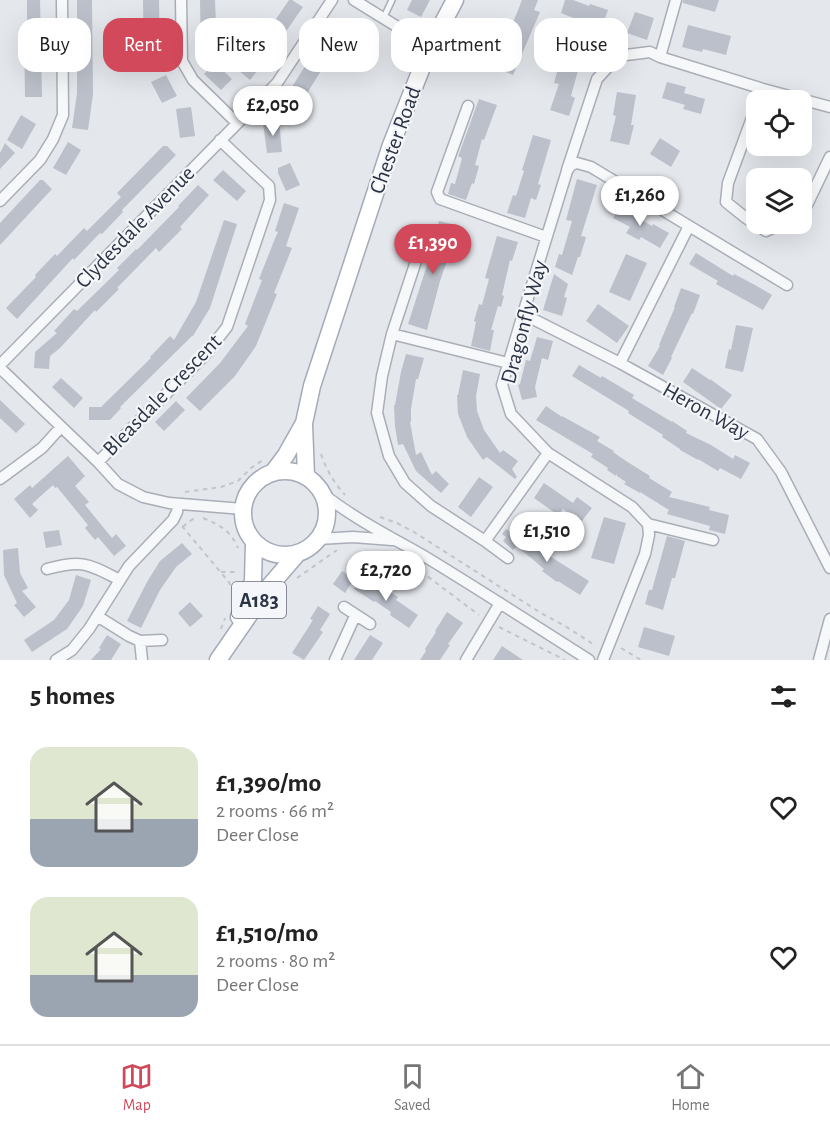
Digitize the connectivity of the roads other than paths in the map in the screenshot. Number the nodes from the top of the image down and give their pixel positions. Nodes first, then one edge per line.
1 (62, 0) edge
2 (181, 0) edge
3 (332, 0) edge
4 (354, 0) edge
5 (392, 0) edge
6 (455, 0) edge
7 (676, 0) edge
8 (445, 18) edge
9 (383, 19) junction
10 (391, 24) edge
11 (660, 57) junction
12 (420, 72) edge
13 (762, 89) joint
14 (468, 106) dead end
15 (830, 107) edge
16 (237, 123) junction
17 (746, 134) edge
18 (220, 140) junction
19 (830, 157) edge
20 (569, 168) junction
21 (812, 194) edge
22 (0, 201) edge
23 (746, 218) edge
24 (689, 226) junction
25 (546, 237) junction
26 (417, 258) dead end
27 (787, 285) dead end
28 (523, 314) junction
29 (392, 334) junction
30 (508, 363) junction
31 (620, 363) junction
32 (0, 366) edge
33 (304, 423) junction
34 (61, 427) junction
35 (548, 453) junction
36 (98, 462) junction
37 (272, 463) junction
38 (306, 476) junction
39 (0, 479) edge
40 (323, 494) junction
41 (178, 504) junction
42 (243, 508) junction
43 (648, 524) junction
44 (318, 539) junction
45 (713, 540) dead end
46 (399, 541) junction
47 (485, 541) junction
48 (246, 546) junction
49 (298, 553) junction
50 (507, 558) dead end
51 (830, 568) edge
52 (47, 569) dead end
53 (120, 580) junction
54 (500, 603) junction
55 (344, 607) dead end
56 (97, 616) junction
57 (355, 616) junction
58 (830, 619) edge
59 (370, 624) dead end
60 (162, 640) dead end
61 (140, 641) junction
62 (601, 654) edge
63 (221, 655) edge
64 (56, 660) edge
65 (142, 660) edge
66 (335, 660) edge
67 (466, 660) edge
68 (589, 660) edge
69 (819, 660) edge

1 - 22 street
2 - 16 street
3 - 16 street, Clydesdale Avenue
4 - 9 street
5 - 9 lane
6 - 8 main road, Chester Road
7 - 11 street
9 - 10 street
11 - 13 street, Dragonfly Way
11 - 20 street, Dragonfly Way
12 - 33 main road, Chester Road
13 - 15 street, Dragonfly Way
14 - 25 street
16 - 18 street, Clydesdale Avenue
17 - 23 street
18 - 32 street, Clydesdale Avenue
18 - 36 street, Bleasdale Crescent
19 - 21 street
20 - 24 street
20 - 25 street, Dragonfly Way
24 - 27 street
24 - 31 street
25 - 28 street, Dragonfly Way
26 - 29 street
28 - 30 street, Dragonfly Way
28 - 31 street, Heron Way
29 - 30 street
29 - 47 street
30 - 35 street, Dragonfly Way
31 - 51 street, Heron Way
32 - 34 street
33 - 37 main road
33 - 38 main road
34 - 36 street
34 - 39 street
35 - 43 street, Dragonfly Way
35 - 47 street
36 - 41 street
37 - 38 main road
37 - 42 main road
38 - 40 main road
40 - 44 main road
40 - 46 street
41 - 42 street
41 - 53 street
42 - 48 main road
43 - 45 street
43 - 62 street
44 - 46 street
44 - 49 main road
46 - 54 street
47 - 50 street
48 - 49 main road
48 - 63 main road, A183
49 - 63 main road, A183
52 - 53 street
53 - 56 street
54 - 67 street
54 - 68 street
55 - 57 street
56 - 61 street
56 - 64 street
57 - 59 street
57 - 66 street
58 - 69 street
60 - 61 street
61 - 65 street

